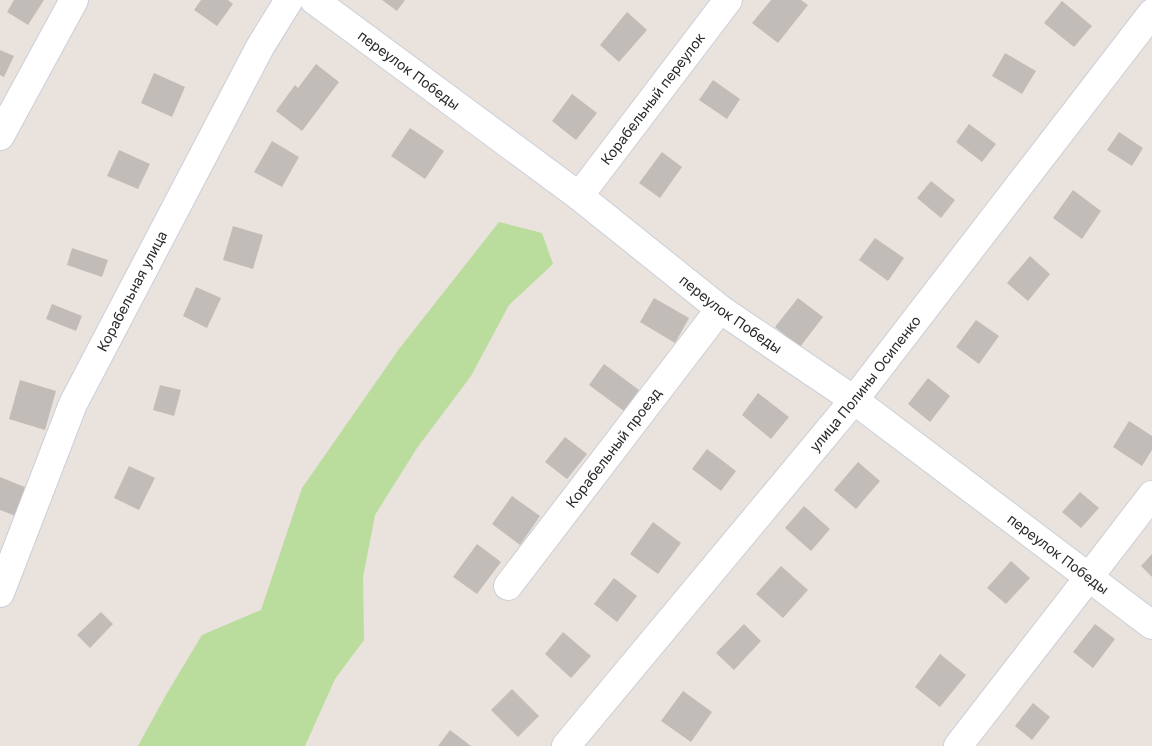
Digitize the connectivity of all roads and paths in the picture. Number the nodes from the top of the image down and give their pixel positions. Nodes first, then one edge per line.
1 (74, 0) edge
2 (289, 0) edge
3 (314, 0) edge
4 (728, 0) edge
5 (1152, 13) edge
6 (0, 136) edge
7 (579, 196) junction
8 (720, 308) junction
9 (854, 400) junction
10 (1152, 495) edge
11 (1089, 577) junction
12 (508, 586) dead end
13 (0, 593) edge
14 (1152, 625) edge
15 (566, 746) edge
16 (958, 746) edge

1 - 6 street
2 - 13 street, Корабельная улица
3 - 7 street, переулок Победы
4 - 7 street, Корабельный переулок
5 - 9 street, улица Полины Осипенко
7 - 8 street, переулок Победы
8 - 9 street, переулок Победы
8 - 12 street, Корабельный проезд
9 - 11 street, переулок Победы
9 - 15 street, улица Полины Осипенко
10 - 11 street
11 - 14 street, переулок Победы
11 - 16 street

